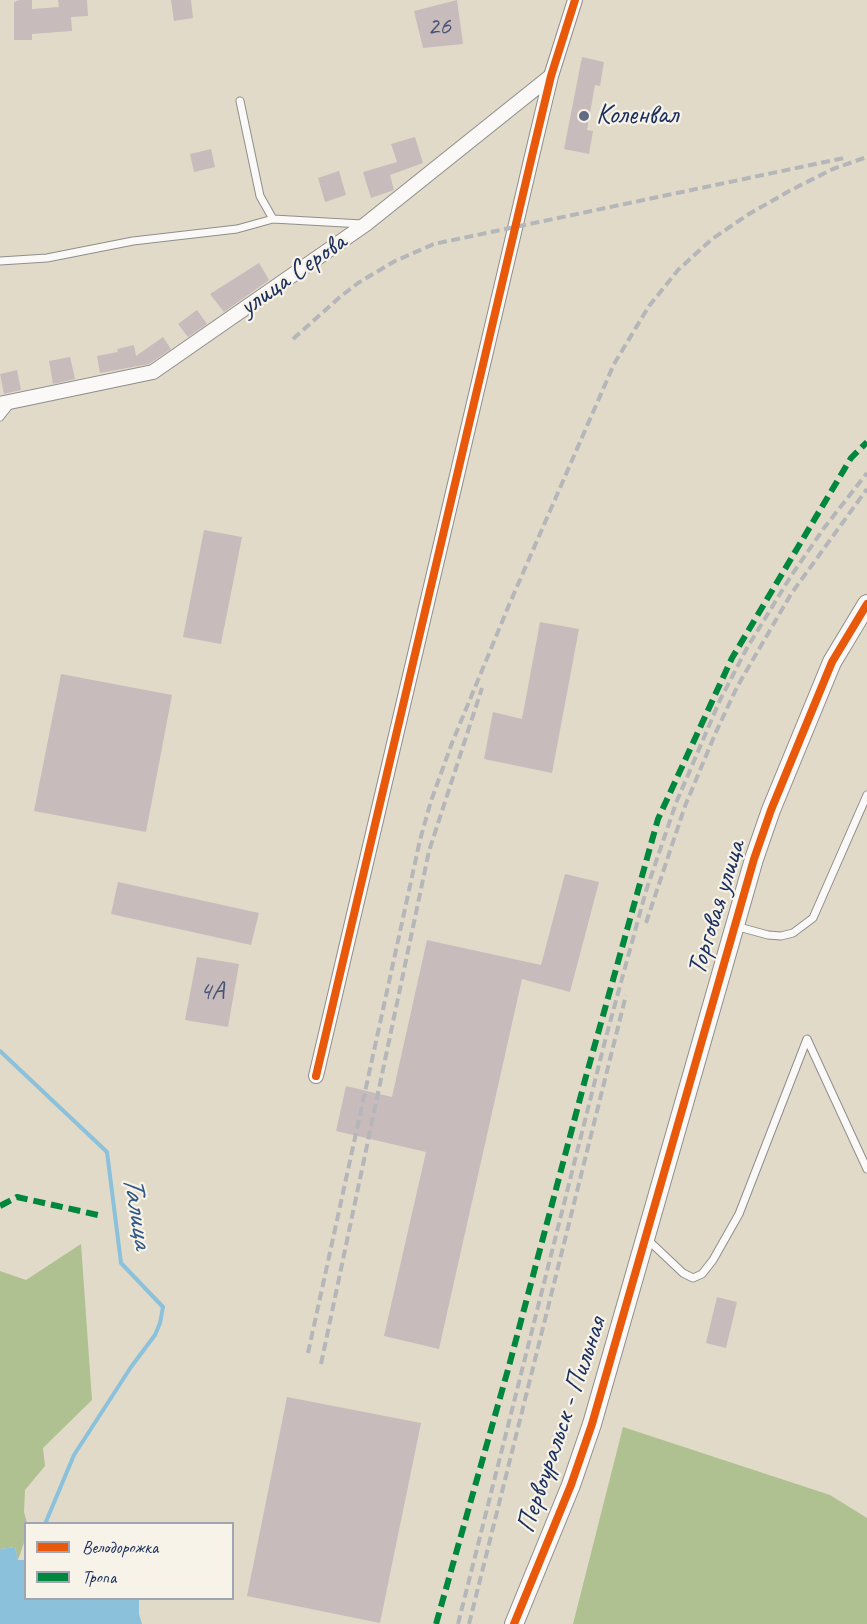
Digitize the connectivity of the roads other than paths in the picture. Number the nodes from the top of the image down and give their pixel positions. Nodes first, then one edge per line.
1 (575, 0) edge
2 (551, 76) junction
3 (240, 101) dead end
4 (273, 219) junction
5 (366, 224) junction
6 (0, 261) edge
7 (6, 402) edge
8 (0, 417) edge
9 (867, 604) edge
10 (867, 795) edge
11 (734, 926) junction
12 (316, 1076) dead end
13 (867, 1169) edge
14 (645, 1238) junction
15 (514, 1624) edge

1 - 2 street
2 - 5 street, улица Серова
2 - 12 street
3 - 4 lane
4 - 5 lane
4 - 6 lane
5 - 7 street, улица Серова
7 - 8 lane
9 - 11 street, Торговая улица
10 - 11 lane
11 - 14 street, Торговая улица
13 - 14 lane
14 - 15 street, Первоуральск - Пильная

